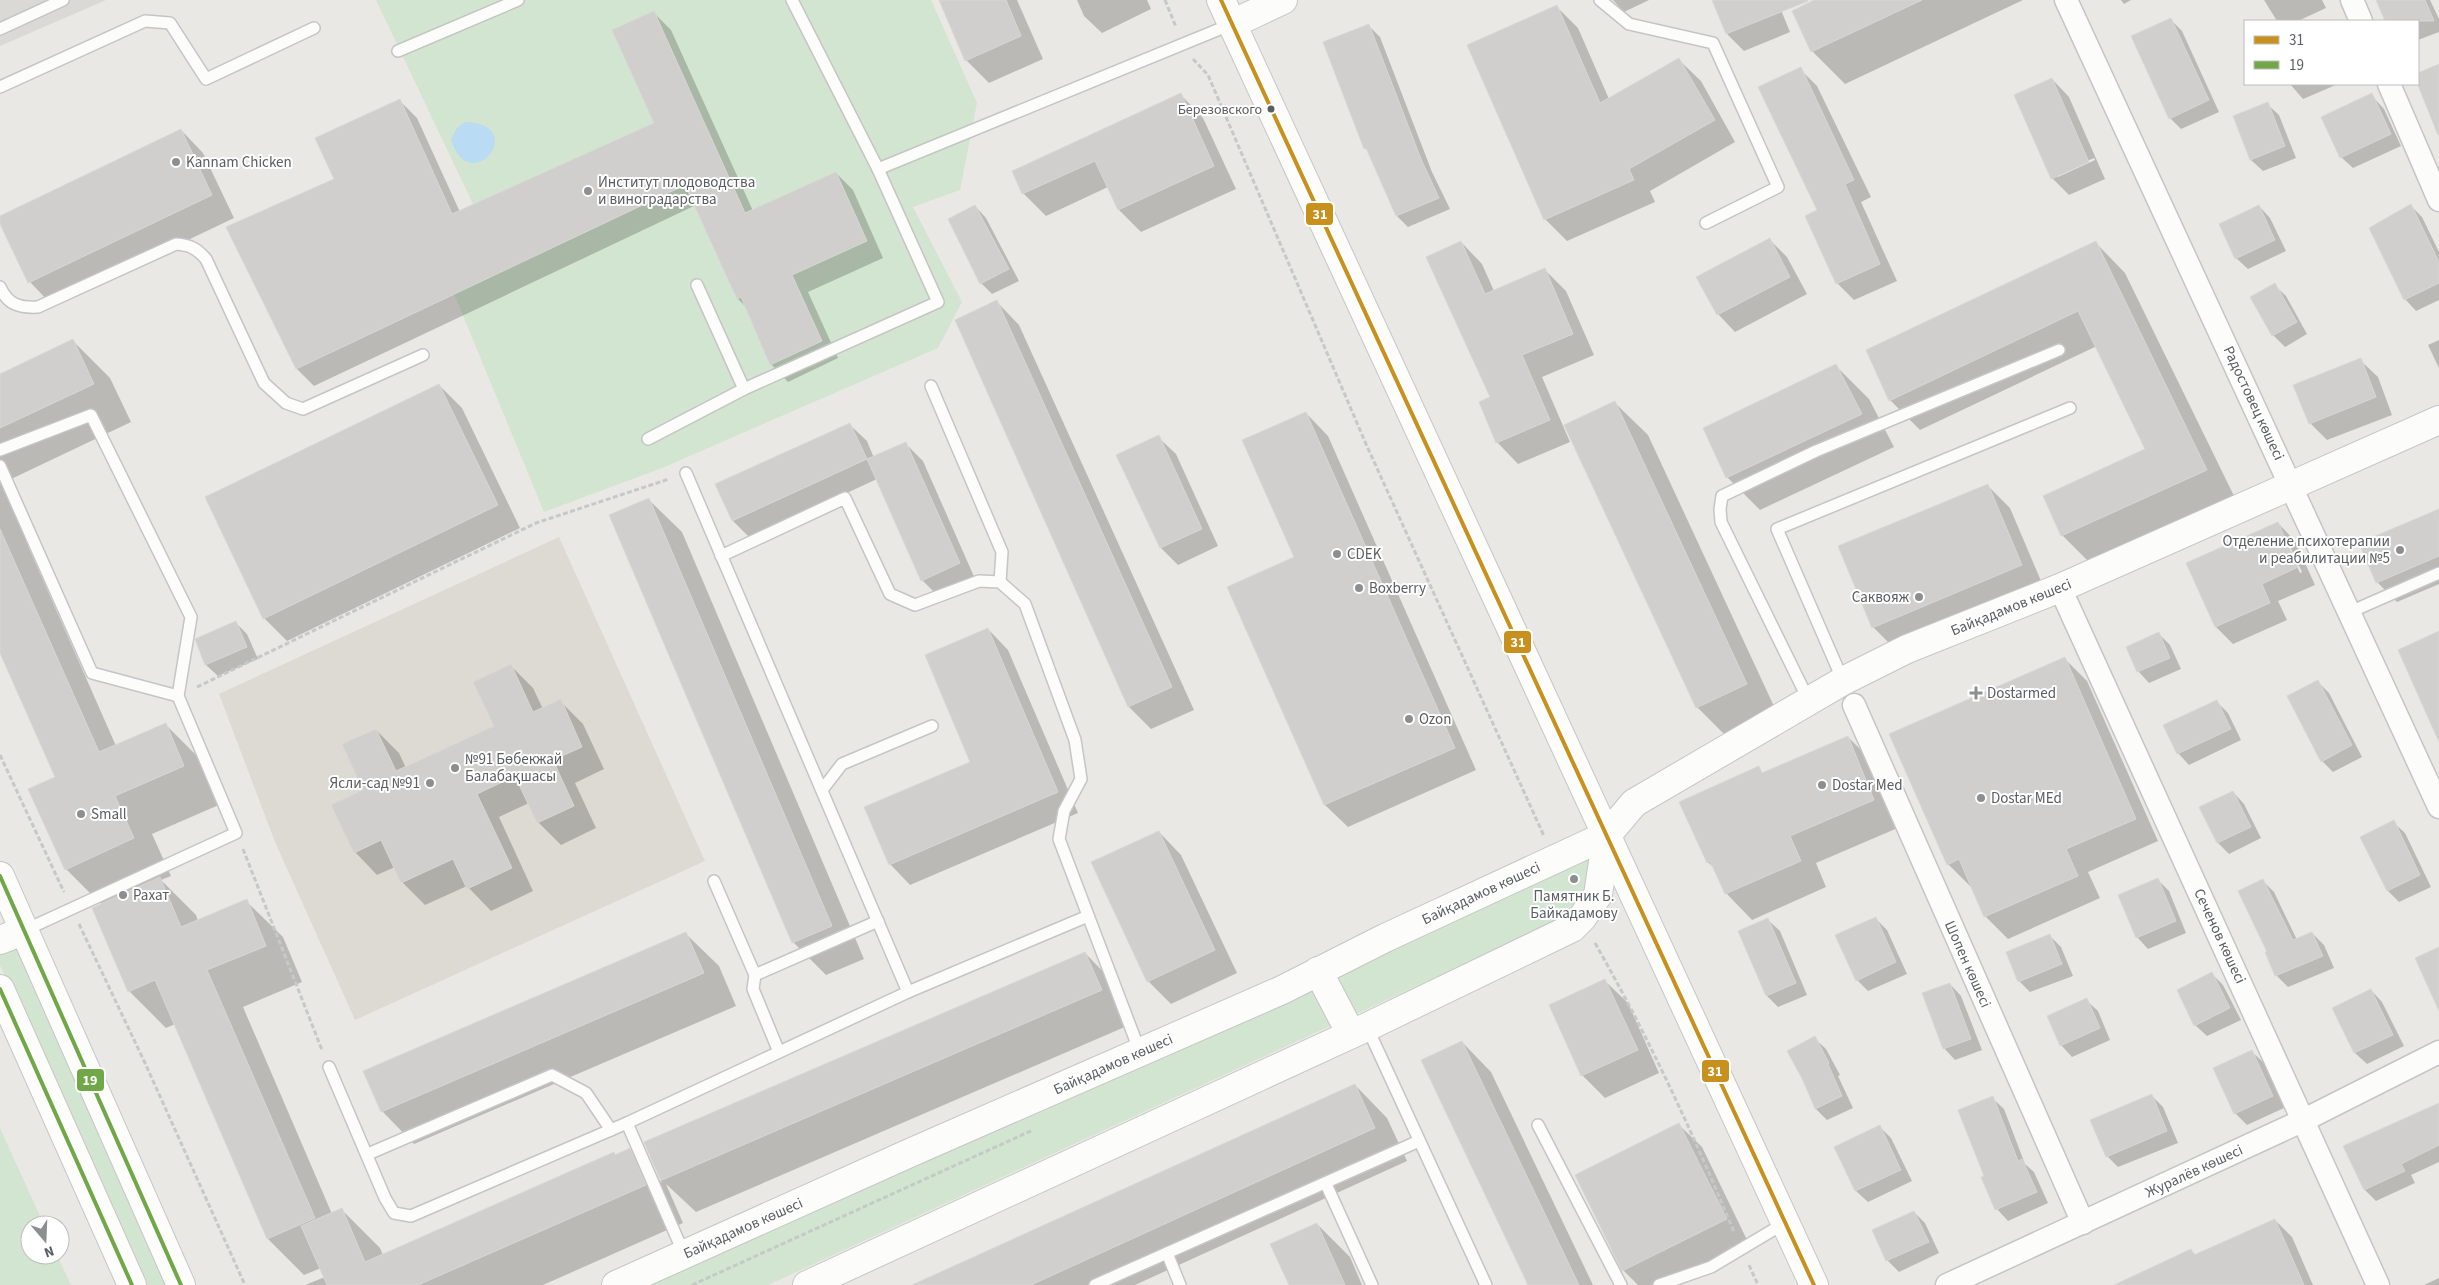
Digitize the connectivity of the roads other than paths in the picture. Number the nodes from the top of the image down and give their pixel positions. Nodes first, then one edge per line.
1 (62, 0) edge
2 (518, 0) edge
3 (792, 0) edge
4 (1283, 0) edge
5 (1600, 0) edge
6 (2066, 0) edge
7 (2352, 0) edge
8 (1226, 12) edge
9 (2362, 20) edge
10 (314, 28) dead end
11 (0, 29) edge
12 (398, 51) dead end
13 (2388, 85) edge
14 (0, 87) edge
15 (878, 169) junction
16 (2439, 200) edge
17 (1706, 223) dead end
18 (697, 285) dead end
19 (0, 287) edge
20 (2059, 350) dead end
21 (424, 355) dead end
22 (931, 386) dead end
23 (744, 389) junction
24 (2070, 408) dead end
25 (2439, 420) edge
26 (648, 439) dead end
27 (0, 450) edge
28 (0, 466) edge
29 (686, 473) road end
30 (2292, 484) junction
31 (721, 556) junction
32 (2439, 573) edge
33 (1000, 582) junction
34 (2060, 588) junction
35 (2350, 612) junction
36 (1848, 693) junction
37 (178, 696) junction
38 (1809, 701) junction
39 (932, 726) dead end
40 (822, 790) junction
41 (2439, 806) edge
42 (1606, 835) junction
43 (0, 876) edge
44 (714, 881) dead end
45 (1088, 916) junction
46 (878, 921) junction
47 (12, 935) edge
48 (1318, 971) junction
49 (755, 975) junction
50 (0, 989) edge
51 (908, 992) junction
52 (1359, 1031) junction
53 (779, 1052) junction
54 (1140, 1052) junction
55 (2439, 1052) edge
56 (329, 1067) road end
57 (2304, 1120) junction
58 (628, 1123) junction
59 (1538, 1125) dead end
60 (610, 1130) junction
61 (1419, 1142) junction
62 (368, 1154) junction
63 (1326, 1184) junction
64 (1785, 1223) junction
65 (2082, 1223) junction
66 (1167, 1253) junction
67 (684, 1254) junction
68 (132, 1285) edge
69 (181, 1285) edge
70 (616, 1285) edge
71 (807, 1285) edge
72 (1095, 1285) edge
73 (1180, 1285) edge
74 (1372, 1285) edge
75 (1486, 1285) edge
76 (1621, 1285) edge
77 (1659, 1285) edge
78 (1814, 1285) edge
79 (1947, 1285) edge
80 (2378, 1285) edge

1 - 11 lane
2 - 12 lane
3 - 15 lane
4 - 8 street
5 - 17 lane
6 - 30 street, Радостовец көшесі
7 - 9 street
8 - 15 lane
8 - 42 street
10 - 14 lane
13 - 16 street
15 - 23 lane
18 - 23 lane
19 - 21 lane
20 - 38 lane
22 - 33 lane
23 - 26 lane
24 - 36 lane
25 - 30 street, Байқадамов көшесі
27 - 37 lane
28 - 37 lane
29 - 31 lane
30 - 34 street, Байқадамов көшесі
30 - 35 street, Радостовец көшесі
31 - 33 lane
31 - 40 lane
32 - 35 lane
33 - 45 lane
34 - 36 street, Байқадамов көшесі
34 - 57 street, Сеченов көшесі
35 - 41 street, Радостовец көшесі
36 - 38 street, Байқадамов көшесі
36 - 65 street, Шопен көшесі
37 - 47 lane
38 - 42 street, Байқадамов көшесі
39 - 40 lane
40 - 46 lane
42 - 48 street, Байқадамов көшесі
42 - 52 street
42 - 64 street
43 - 47 street
44 - 49 lane
45 - 51 lane
45 - 54 lane
46 - 49 lane
46 - 51 lane
47 - 69 street
48 - 52 street
48 - 54 street, Байқадамов көшесі
49 - 53 lane
50 - 68 street
51 - 53 lane
52 - 61 lane
52 - 71 street
53 - 58 lane
54 - 67 street, Байқадамов көшесі
55 - 57 street, Журалёв көшесі
56 - 62 lane
57 - 65 street, Журалёв көшесі
57 - 80 street, Сеченов көшесі
58 - 60 lane
58 - 67 lane
59 - 76 lane
60 - 62 lane
60 - 62 lane
61 - 63 lane
61 - 75 lane
63 - 66 lane
63 - 74 lane
64 - 77 lane
64 - 78 street
65 - 79 street, Журалёв көшесі
66 - 72 lane
66 - 73 lane
67 - 70 street, Байқадамов көшесі

